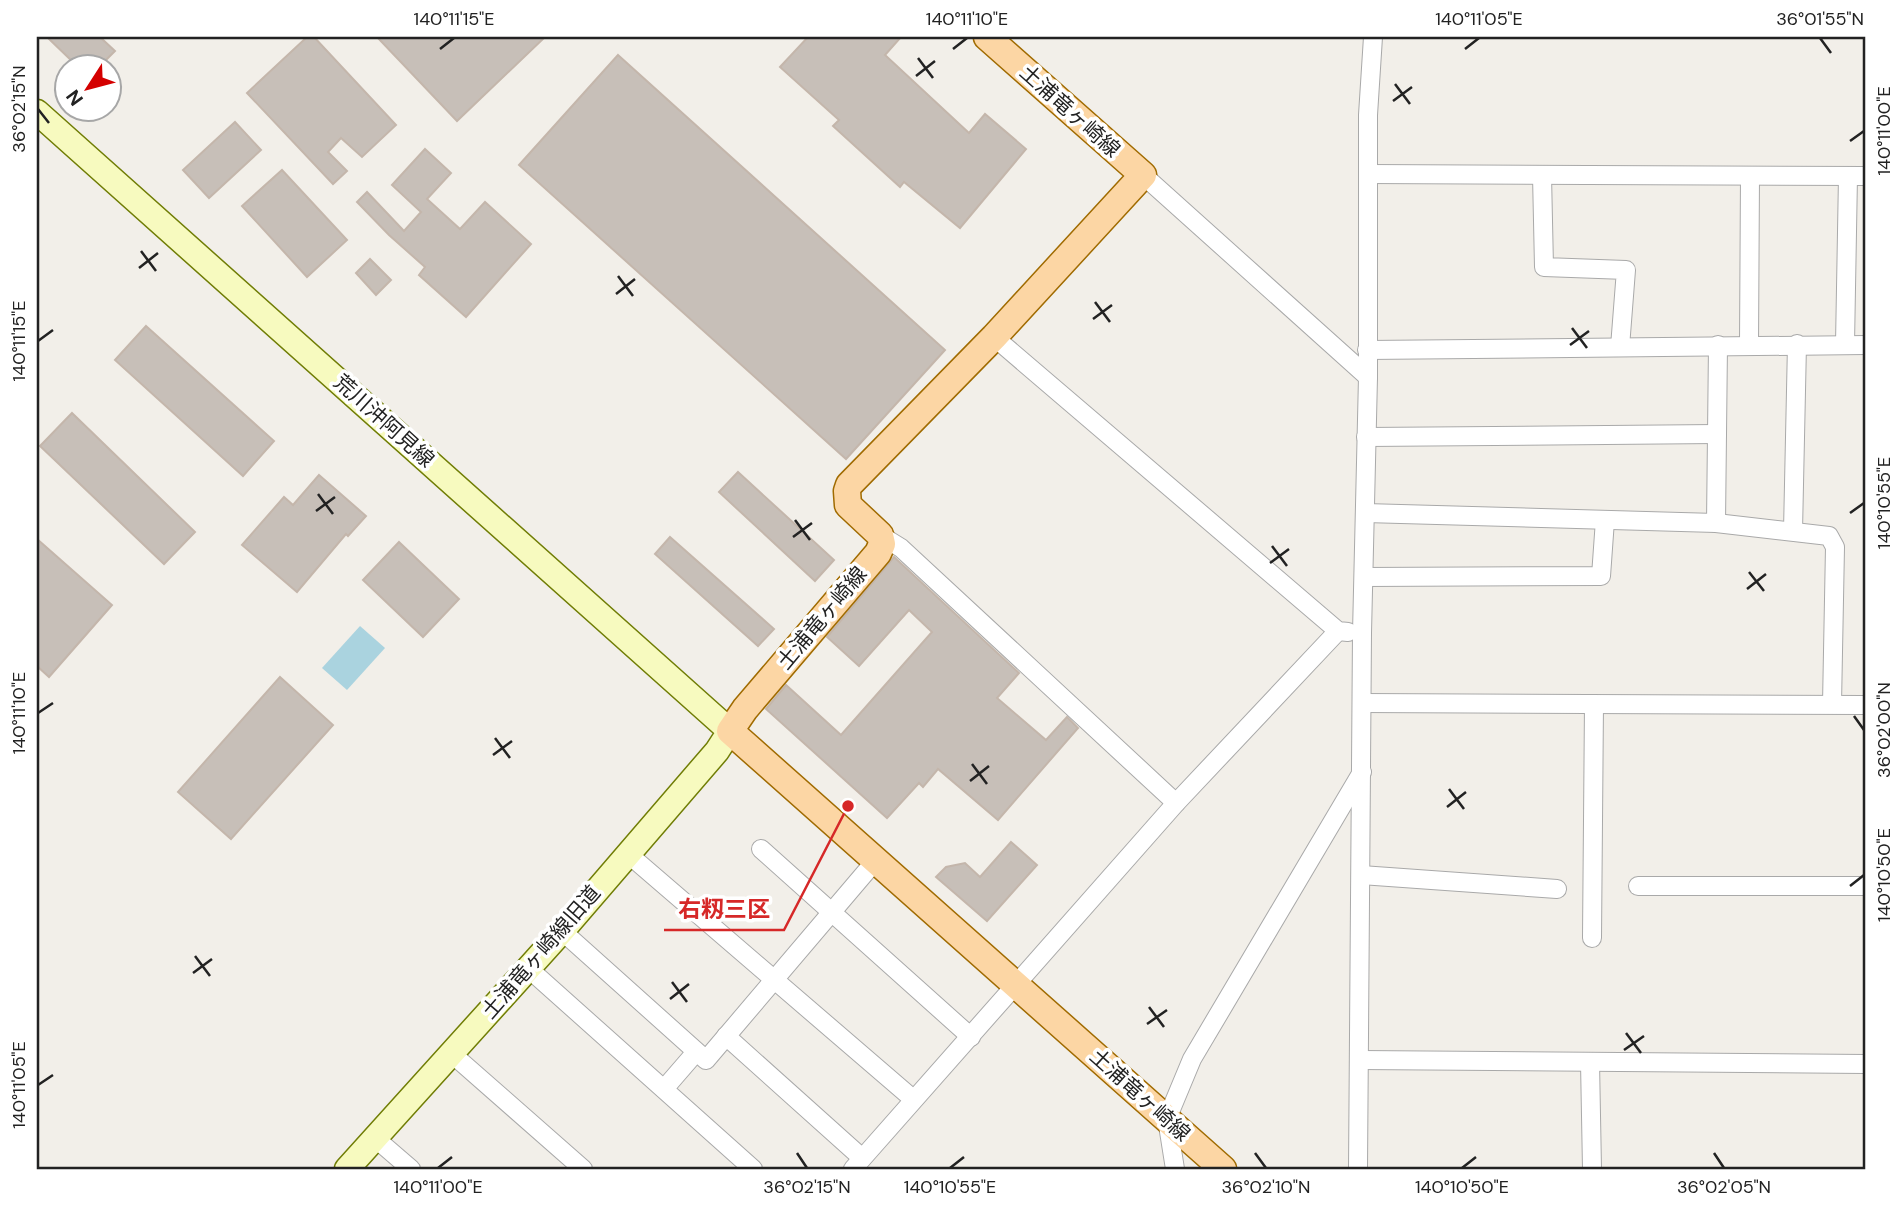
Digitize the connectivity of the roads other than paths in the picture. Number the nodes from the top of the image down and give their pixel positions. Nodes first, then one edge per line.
1 (987, 37) edge
2 (1373, 37) edge
3 (37, 112) edge
4 (1368, 174) junction
5 (1542, 175) junction
6 (1143, 176) junction
7 (1750, 176) junction
8 (1857, 176) edge
9 (994, 337) junction
10 (1797, 344) junction
11 (1845, 344) junction
12 (1717, 345) junction
13 (1749, 345) junction
14 (1866, 345) edge
15 (1620, 346) junction
16 (1367, 350) junction
17 (1368, 377) junction
18 (1717, 434) junction
19 (1366, 437) junction
20 (1365, 513) junction
21 (1605, 520) junction
22 (1716, 523) junction
23 (1793, 531) junction
24 (880, 535) junction
25 (1364, 577) junction
26 (1338, 631) junction
27 (1362, 633) junction
28 (1362, 703) junction
29 (1594, 704) junction
30 (1832, 704) junction
31 (1866, 705) edge
32 (730, 731) junction
33 (1362, 772) junction
34 (1176, 803) junction
35 (761, 849) dead end
36 (627, 853) junction
37 (876, 860) junction
38 (1361, 875) junction
39 (1638, 886) dead end
40 (1866, 886) edge
41 (1557, 889) dead end
42 (831, 913) junction
43 (562, 931) junction
44 (1592, 938) dead end
45 (528, 968) junction
46 (774, 980) junction
47 (1016, 985) junction
48 (726, 1037) junction
49 (971, 1037) junction
50 (696, 1052) junction
51 (450, 1053) junction
52 (1360, 1060) junction
53 (1590, 1062) junction
54 (1866, 1064) edge
55 (664, 1089) junction
56 (914, 1100) junction
57 (1167, 1119) junction
58 (375, 1138) junction
59 (858, 1164) edge
60 (347, 1169) edge
61 (411, 1169) edge
62 (583, 1169) edge
63 (754, 1169) edge
64 (1175, 1169) edge
65 (1223, 1169) edge
66 (1358, 1169) edge
67 (1592, 1169) edge

1 - 6 main road, 土浦竜ヶ崎線
2 - 4 street
3 - 32 main road, 荒川沖阿見線
4 - 5 street
4 - 16 street
5 - 7 street
5 - 15 street
6 - 9 main road
6 - 17 street
7 - 8 street
7 - 13 street
8 - 11 street
9 - 24 main road
9 - 26 street
10 - 11 street
10 - 13 street
10 - 23 street
11 - 14 street
12 - 13 street
12 - 15 street
12 - 18 street
15 - 16 street
16 - 17 street
17 - 19 street
18 - 19 street
18 - 22 street
19 - 20 street
20 - 21 street
20 - 25 street
21 - 22 street
21 - 25 street
22 - 23 street
23 - 30 street
24 - 32 main road, 土浦竜ヶ崎線
24 - 34 street
25 - 27 street
26 - 27 street
26 - 34 street
27 - 28 street
28 - 29 street
28 - 33 street
29 - 30 street
29 - 44 street
30 - 31 street
32 - 36 main road, 土浦竜ヶ崎線旧道
32 - 37 main road, 土浦竜ヶ崎線
33 - 38 street
33 - 57 street
34 - 47 street
35 - 42 street
36 - 43 main road, 土浦竜ヶ崎線旧道
36 - 46 street
37 - 42 street
37 - 47 main road, 土浦竜ヶ崎線
38 - 41 street
38 - 52 street
39 - 40 street
42 - 46 street
42 - 49 street
43 - 45 main road, 土浦竜ヶ崎線旧道
43 - 50 street
45 - 51 main road, 土浦竜ヶ崎線旧道
45 - 55 street
46 - 48 street
46 - 56 street
47 - 49 street
47 - 57 main road, 土浦竜ヶ崎線
48 - 50 street
48 - 59 street
49 - 56 street
50 - 55 street
51 - 58 main road, 土浦竜ヶ崎線旧道
51 - 62 street
52 - 53 street
52 - 66 street
53 - 54 street
53 - 67 street
55 - 63 street
56 - 59 street
57 - 64 street
57 - 65 main road, 土浦竜ヶ崎線
58 - 60 main road, 土浦竜ヶ崎線旧道
58 - 61 street

